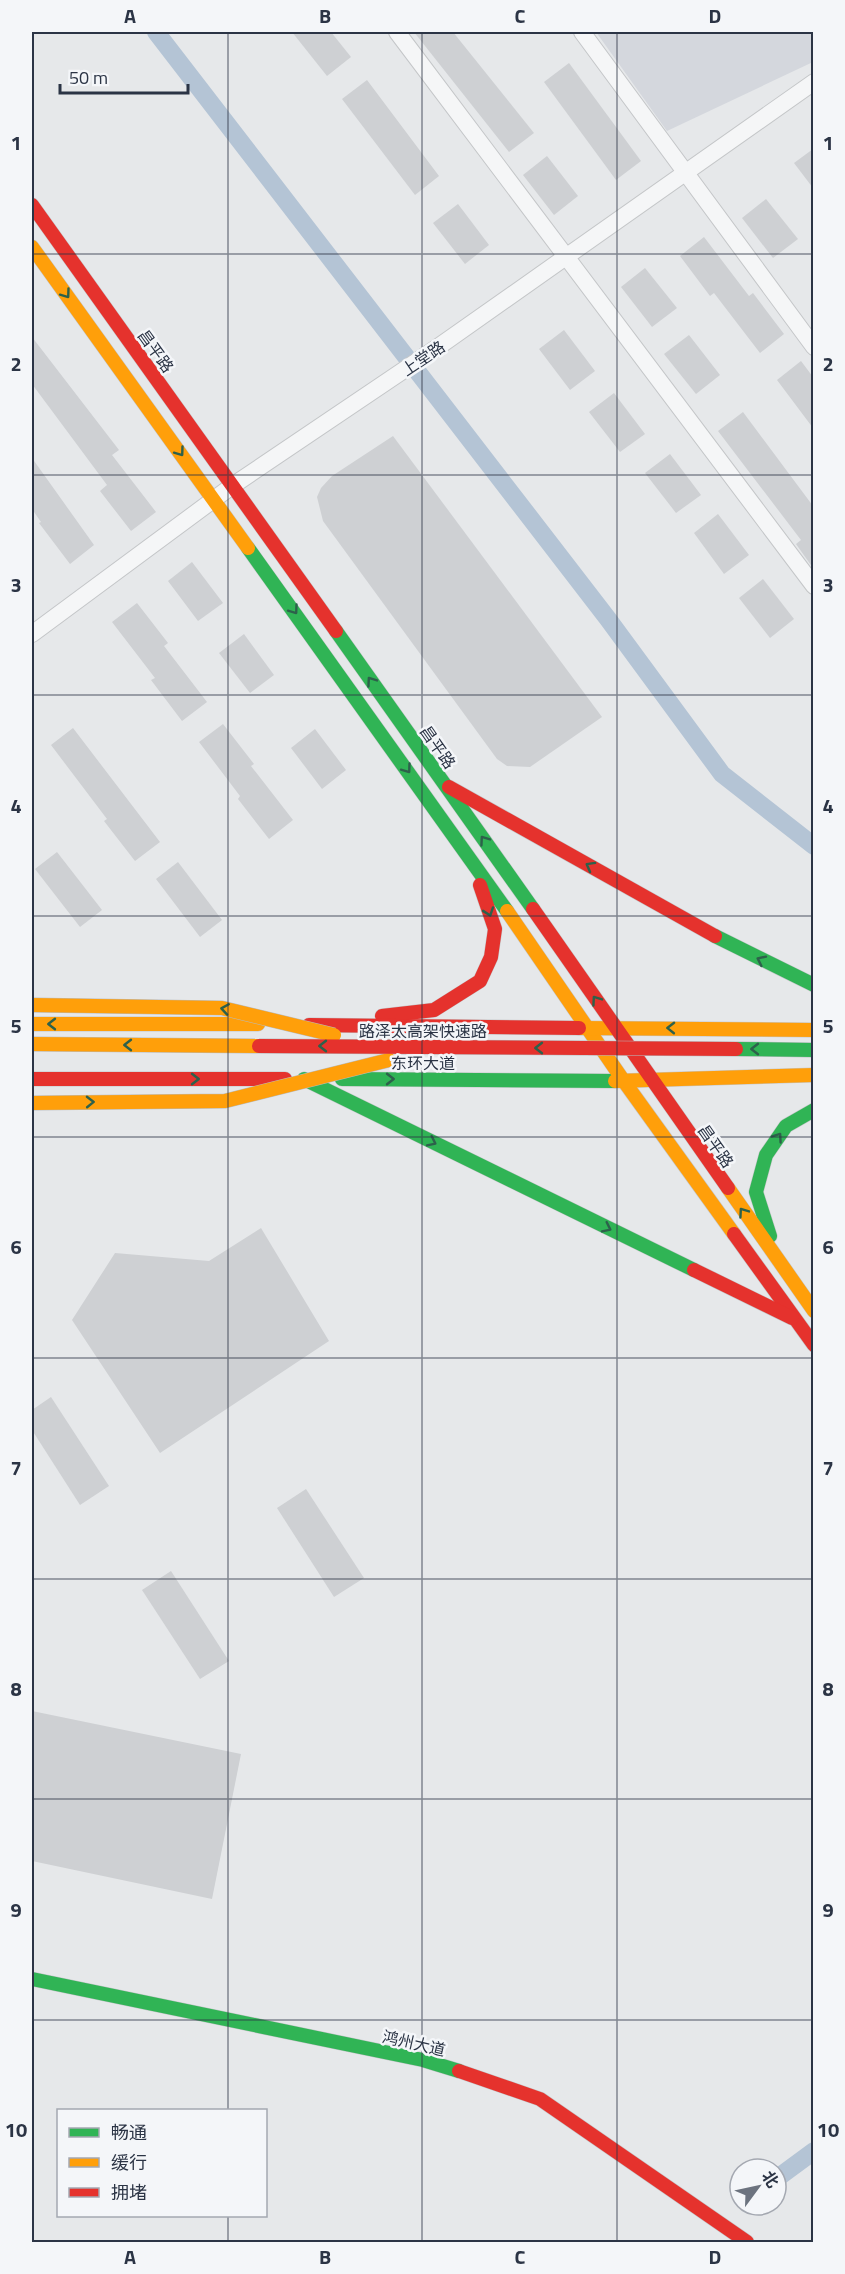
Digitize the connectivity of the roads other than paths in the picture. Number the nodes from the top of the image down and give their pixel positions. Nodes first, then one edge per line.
1 (397, 32) edge
2 (582, 32) edge
3 (813, 82) edge
4 (685, 173) junction
5 (32, 205) edge
6 (32, 247) edge
7 (566, 257) junction
8 (813, 347) edge
9 (232, 486) junction
10 (214, 499) junction
11 (813, 586) edge
12 (32, 634) edge
13 (445, 784) junction
14 (470, 857) junction
15 (813, 985) edge
16 (32, 1005) edge
17 (32, 1024) edge
18 (298, 1025) junction
19 (588, 1028) junction
20 (615, 1028) junction
21 (813, 1029) edge
22 (32, 1044) edge
23 (813, 1050) edge
24 (387, 1053) junction
25 (67, 1059) dead end
26 (813, 1062) edge
27 (813, 1075) edge
28 (32, 1079) edge
29 (304, 1079) junction
30 (623, 1080) junction
31 (650, 1080) junction
32 (32, 1103) edge
33 (813, 1110) edge
34 (794, 1121) junction
35 (813, 1121) edge
36 (811, 1307) edge
37 (795, 1320) junction
38 (813, 1345) edge
39 (32, 1979) edge
40 (747, 2242) edge

1 - 7 street
2 - 4 street
3 - 4 street, 上堂路
4 - 7 street, 上堂路
4 - 8 street
5 - 9 main road, 昌平路
6 -> 10 main road
7 - 9 street, 上堂路
7 - 11 street
9 - 10 street, 上堂路
13 -> 9 main road, 昌平路
10 - 12 street, 上堂路
10 -> 14 main road
15 -> 13 main road
20 -> 13 main road, 昌平路
14 -> 18 main road
14 - 19 main road
24 -> 16 main road, bridge
18 -> 17 main road
18 - 19 main road
19 - 20 main road
19 - 30 main road
21 -> 20 main road
20 - 31 main road, 昌平路
24 -> 22 main road, 路泽太高架快速路, bridge
23 -> 24 main road, 路泽太高架快速路, bridge
24 - 25 main road, 路泽太高架快速路, bridge
24 - 26 main road, 路泽太高架快速路
32 -> 24 main road, bridge
27 - 31 main road, 东环大道
28 -> 29 main road, 东环大道
29 -> 30 main road, 东环大道
29 -> 37 main road
30 - 31 main road, 东环大道
30 - 37 main road
36 -> 31 main road, 昌平路
33 - 34 main road
34 - 35 main road
36 -> 34 main road
37 - 38 main road
39 - 40 main road, 鸿州大道

